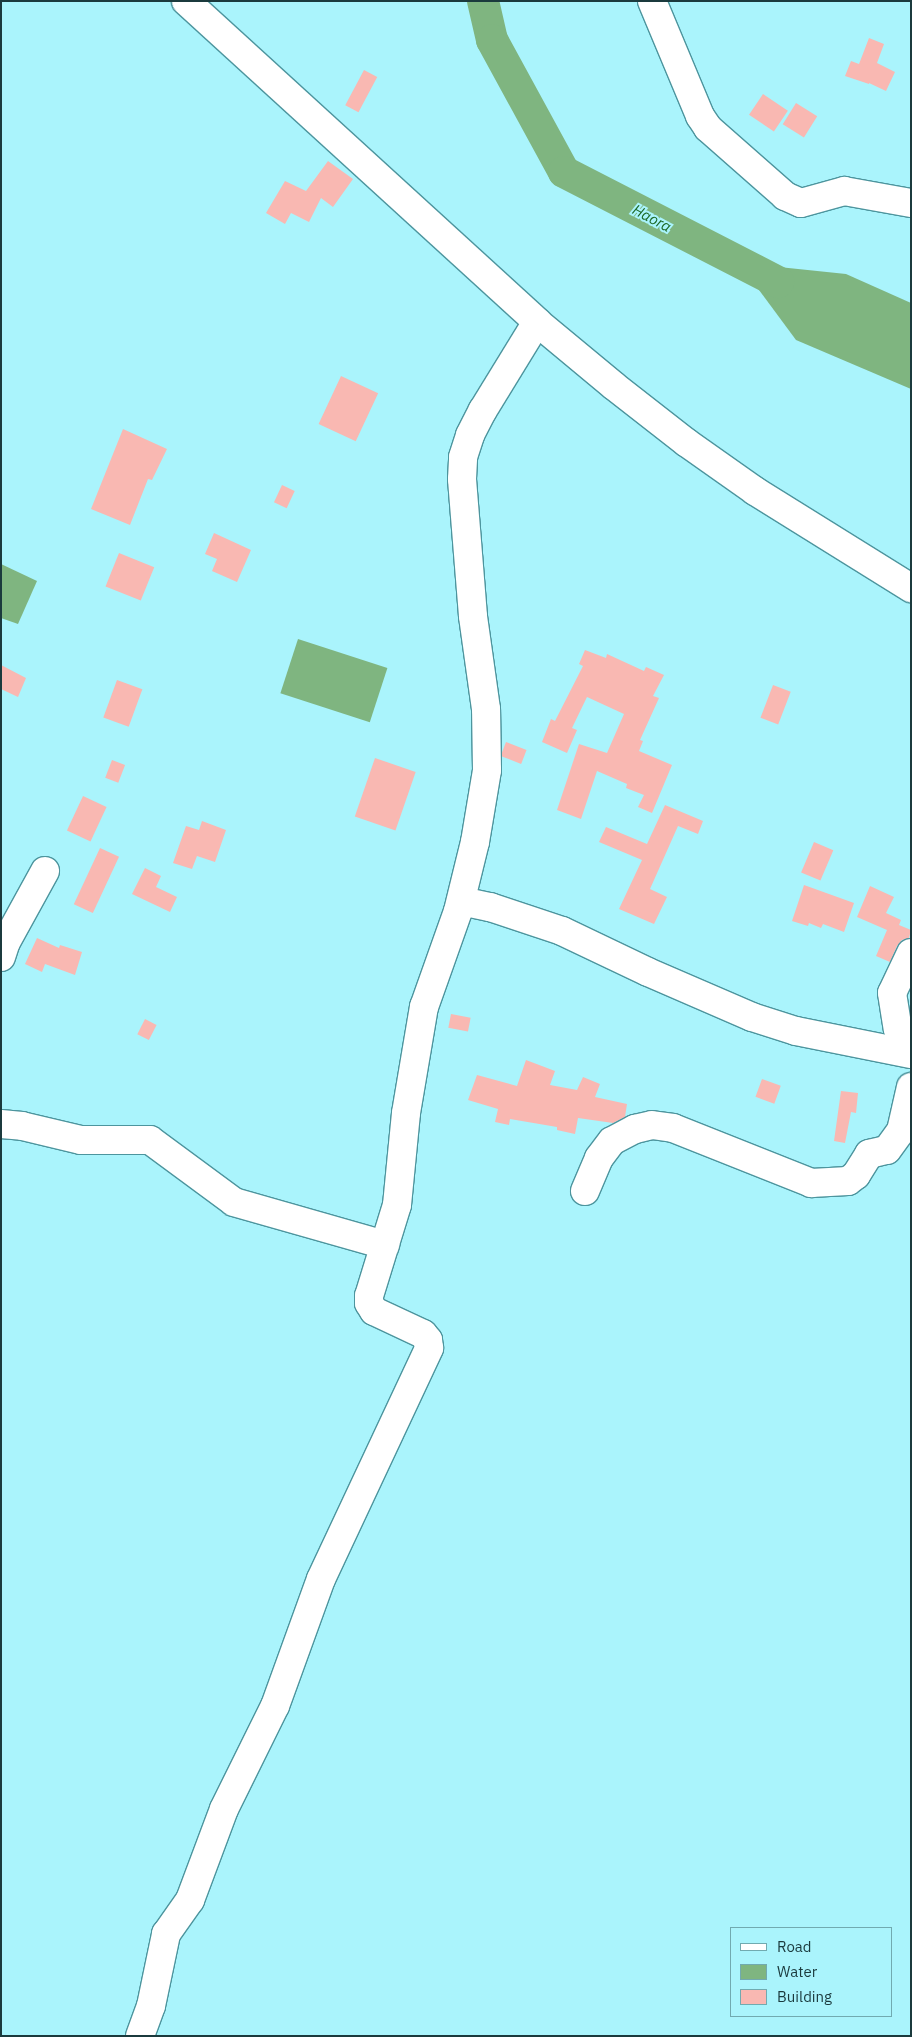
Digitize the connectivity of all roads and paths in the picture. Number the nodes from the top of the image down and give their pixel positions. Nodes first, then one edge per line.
1 (186, 1) edge
2 (652, 1) edge
3 (911, 203) edge
4 (537, 322) junction
5 (911, 588) edge
6 (45, 871) dead end
7 (461, 901) junction
8 (911, 953) edge
9 (1, 957) edge
10 (911, 1044) edge
11 (911, 1054) edge
12 (911, 1087) edge
13 (1, 1124) edge
14 (585, 1191) dead end
15 (385, 1245) junction
16 (140, 2036) edge

1 - 4 street
2 - 3 street
4 - 5 street
4 - 7 street
6 - 9 street
7 - 11 street
7 - 15 street
8 - 10 street
12 - 14 street
13 - 15 street
15 - 16 street

